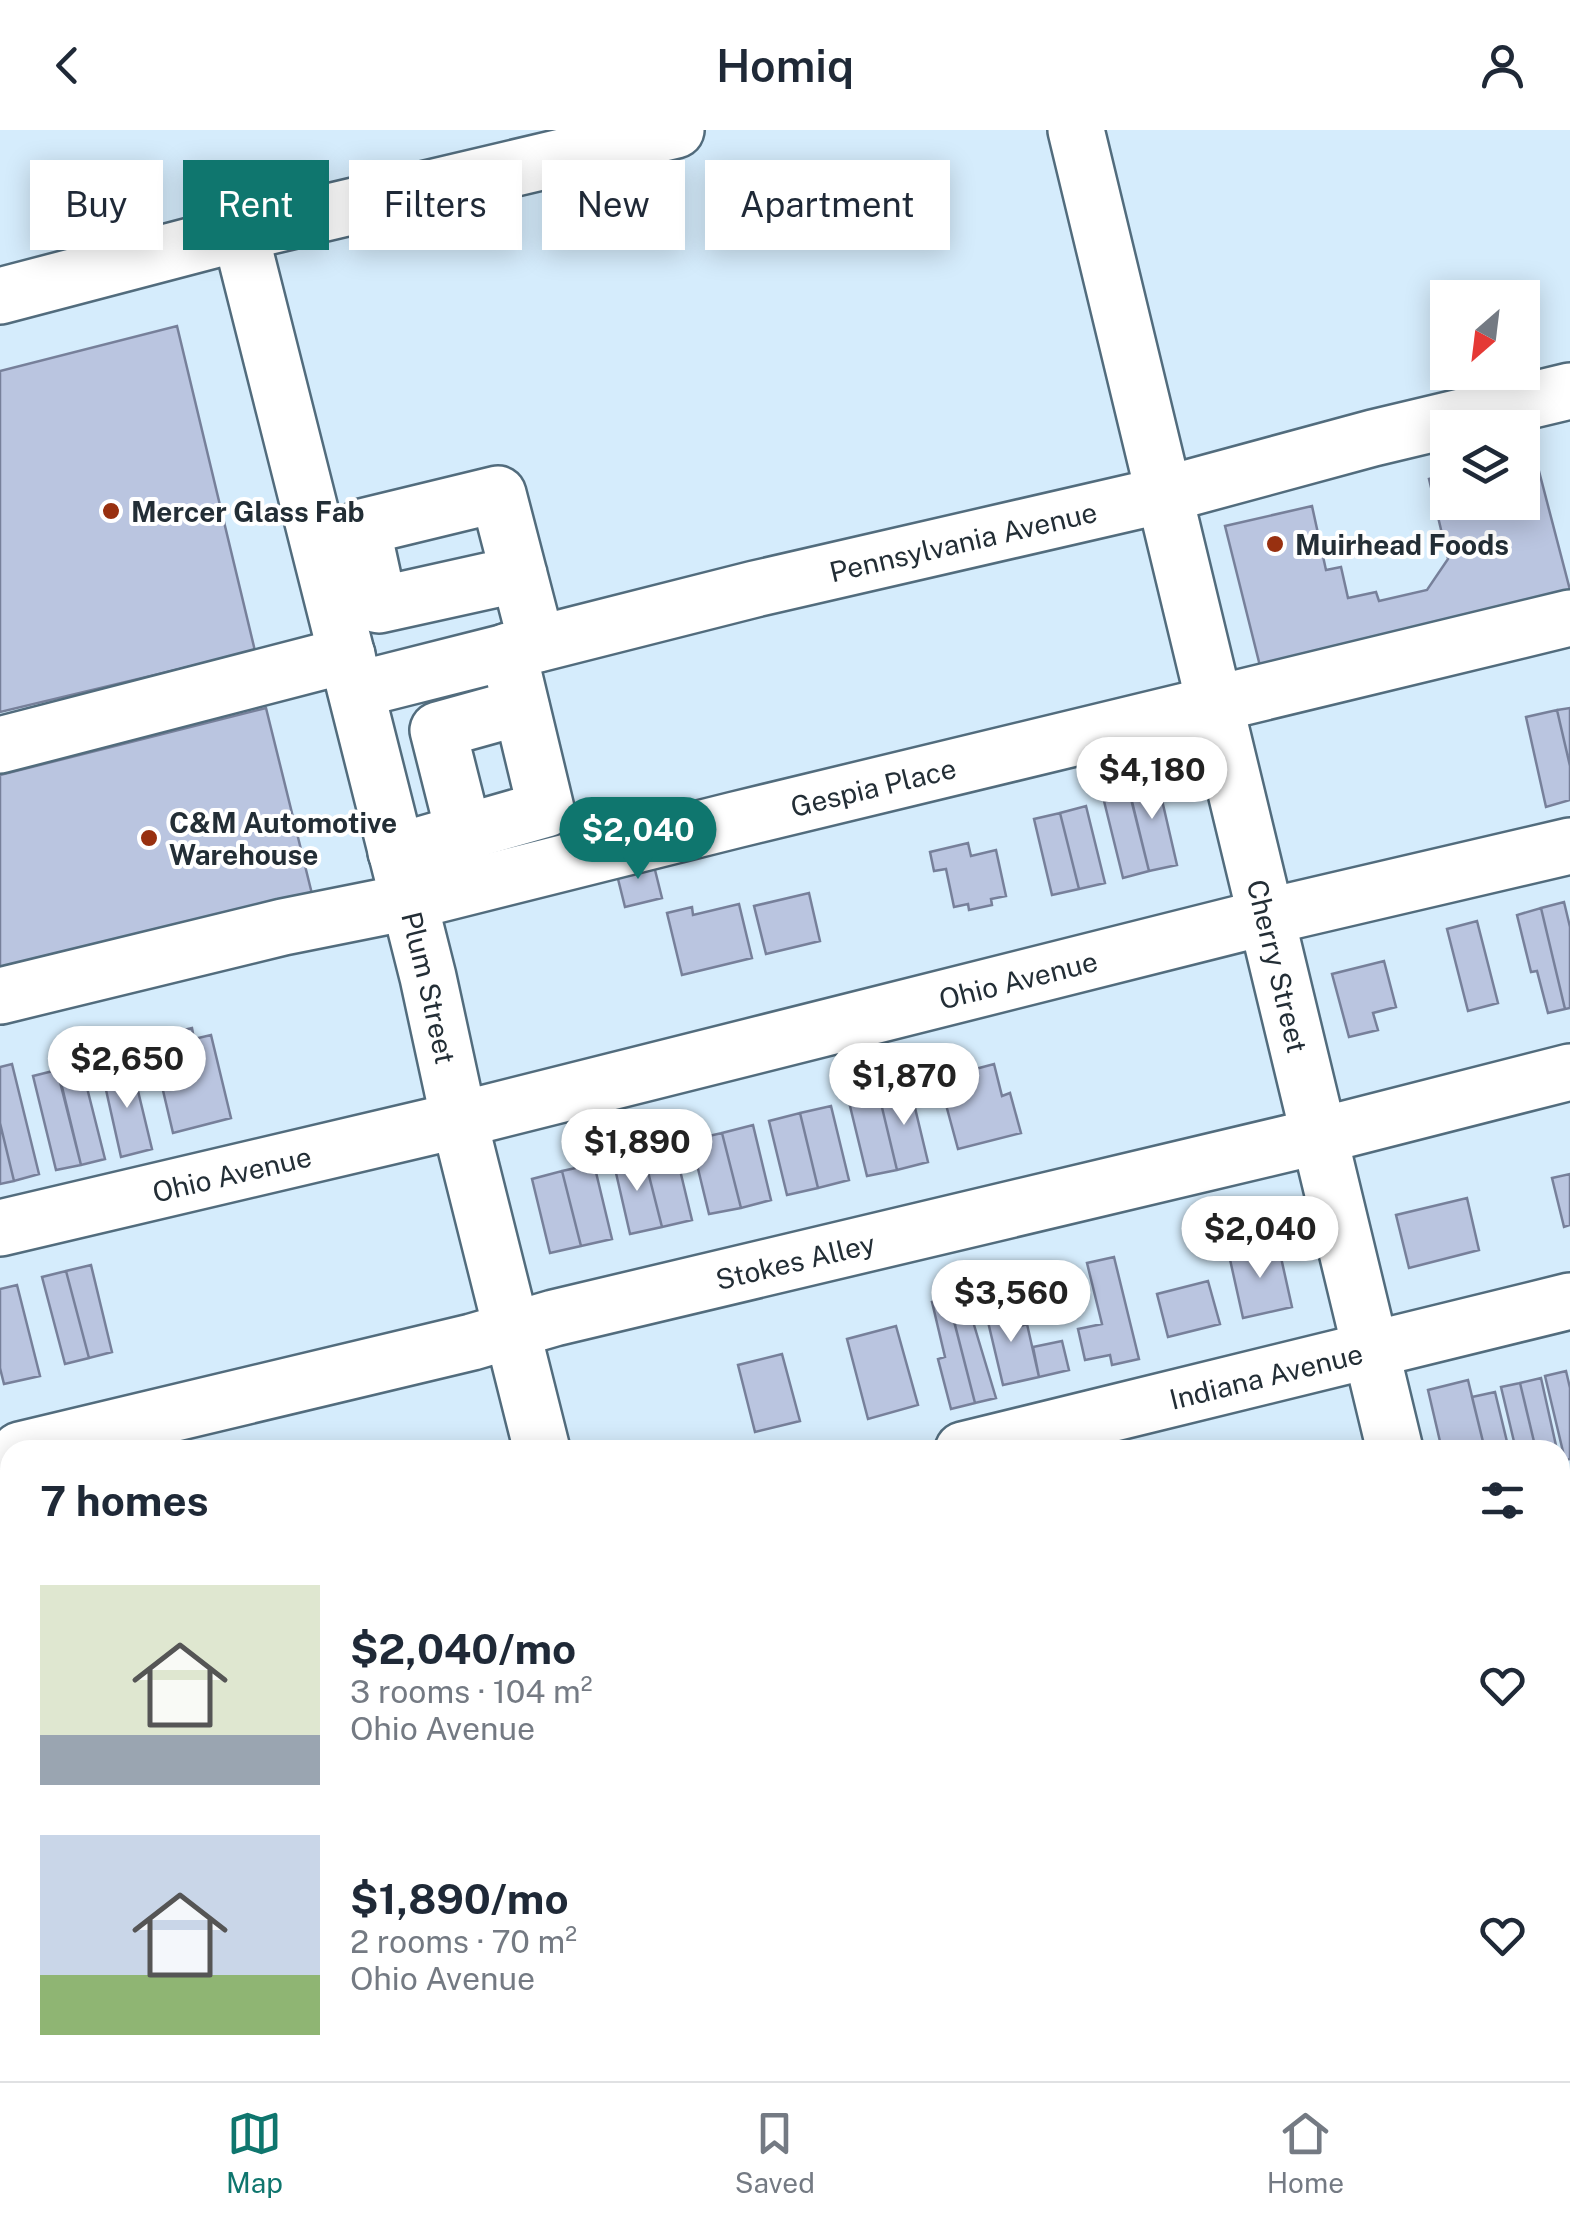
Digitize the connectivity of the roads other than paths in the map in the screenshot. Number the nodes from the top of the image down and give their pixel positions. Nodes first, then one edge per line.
1 (676, 130) edge
2 (1076, 130) edge
3 (329, 212) edge
4 (183, 248) edge
5 (246, 250) edge
6 (0, 296) edge
7 (1570, 391) edge
8 (1163, 495) junction
9 (348, 566) junction
10 (519, 574) junction
11 (1570, 618) edge
12 (523, 648) junction
13 (351, 672) junction
14 (1217, 705) junction
15 (521, 707) junction
16 (0, 745) edge
17 (464, 833) junction
18 (1570, 846) edge
19 (402, 877) junction
20 (1266, 917) junction
21 (0, 996) edge
22 (1570, 1072) edge
23 (460, 1120) junction
24 (1318, 1136) junction
25 (0, 1228) edge
26 (1570, 1301) edge
27 (512, 1331) junction
28 (1371, 1351) junction
29 (61, 1440) edge
30 (539, 1440) edge
31 (1004, 1440) edge
32 (1393, 1440) edge

1 - 3 street
2 - 8 street, Cherry Street
4 - 6 street
5 - 9 street, Plum Street
7 - 8 street, Pennsylvania Avenue
8 - 12 street, Pennsylvania Avenue
8 - 14 street, Cherry Street
9 - 10 street
9 - 10 street
9 - 13 street, Plum Street
10 - 12 street
11 - 14 street, Gespia Place
12 - 13 street, Pennsylvania Avenue
12 - 15 street
13 - 16 street, Pennsylvania Avenue
13 - 19 street, Plum Street
14 - 19 street, Gespia Place
14 - 20 street, Cherry Street
15 - 17 street
15 - 17 street
17 - 19 street
18 - 20 street, Ohio Avenue
19 - 21 street, Gespia Place
19 - 23 street, Plum Street
20 - 23 street, Ohio Avenue
20 - 24 street, Cherry Street
22 - 24 street, Stokes Alley
23 - 25 street, Ohio Avenue
23 - 27 street, Plum Street
24 - 27 street, Stokes Alley
24 - 28 street, Cherry Street
26 - 28 street, Indiana Avenue
27 - 29 street, Stokes Alley
27 - 30 street, Plum Street
28 - 31 street, Indiana Avenue
28 - 32 street, Cherry Street

